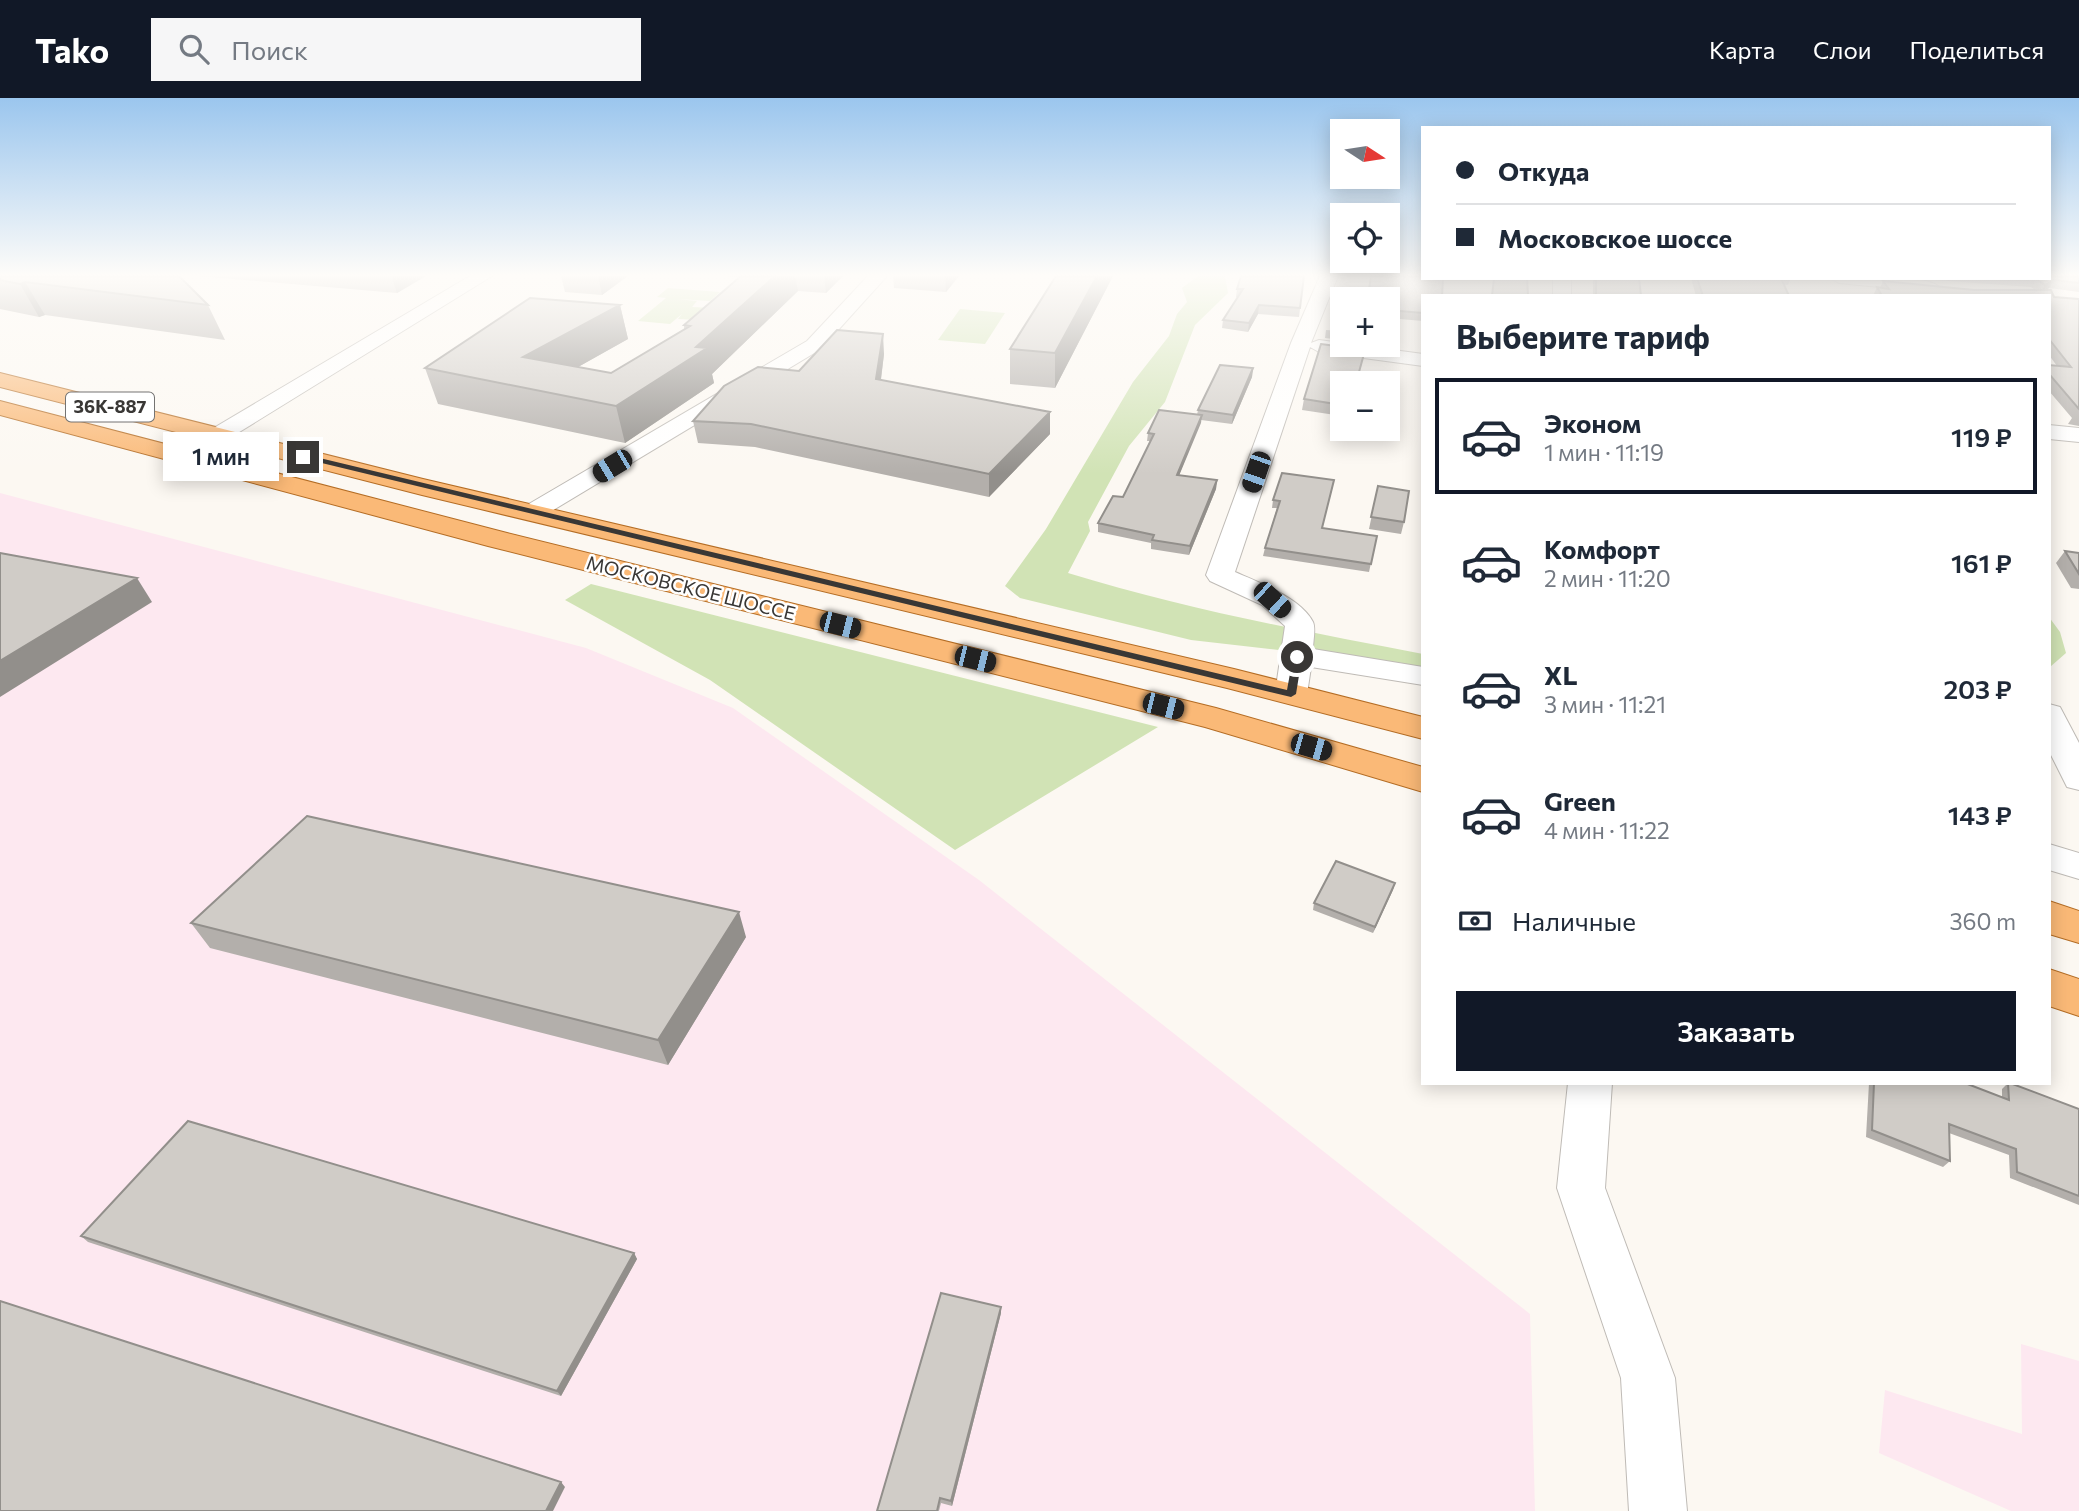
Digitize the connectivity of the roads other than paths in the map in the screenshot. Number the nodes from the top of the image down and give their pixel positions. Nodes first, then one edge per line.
1 (373, 342) edge
2 (817, 342) edge
3 (1301, 343) joint
4 (1421, 360) edge
5 (0, 380) edge
6 (0, 408) edge
7 (2051, 432) edge
8 (220, 434) junction
9 (2079, 435) edge
10 (179, 454) junction
11 (531, 513) junction
12 (1297, 657) junction
13 (1421, 676) edge
14 (1234, 680) junction
15 (1291, 694) junction
16 (1381, 716) junction
17 (2051, 718) edge
18 (1216, 719) junction
19 (1421, 727) edge
20 (1359, 761) junction
21 (1421, 779) edge
22 (2079, 779) edge
23 (2051, 858) edge
24 (2079, 866) edge
25 (2051, 918) edge
26 (2079, 927) edge
27 (2051, 988) edge
28 (2079, 998) edge
29 (1590, 1085) edge
30 (1658, 1511) edge

1 - 8 street
2 - 11 street
3 - 4 street
3 - 12 street
5 - 8 main road, МОСКОВСКОЕ ШОССЕ / 36К-887
6 - 10 main road, МОСКОВСКОЕ ШОССЕ / 36К-887
7 - 9 street
8 - 10 street
8 - 11 main road, МОСКОВСКОЕ ШОССЕ / 36К-887
10 - 18 main road, МОСКОВСКОЕ ШОССЕ / 36К-887
11 - 14 main road, МОСКОВСКОЕ ШОССЕ / 36К-887
12 - 13 street
12 - 15 street
14 - 15 main road, МОСКОВСКОЕ ШОССЕ / 36К-887
14 - 18 main road
15 - 16 main road, МОСКОВСКОЕ ШОССЕ / 36К-887
16 - 19 main road, МОСКОВСКОЕ ШОССЕ / 36К-887
16 - 20 main road
17 - 22 street
18 - 20 main road, МОСКОВСКОЕ ШОССЕ / 36К-887
20 - 21 main road, МОСКОВСКОЕ ШОССЕ / 36К-887
23 - 24 street
25 - 26 main road
27 - 28 main road
29 - 30 street

